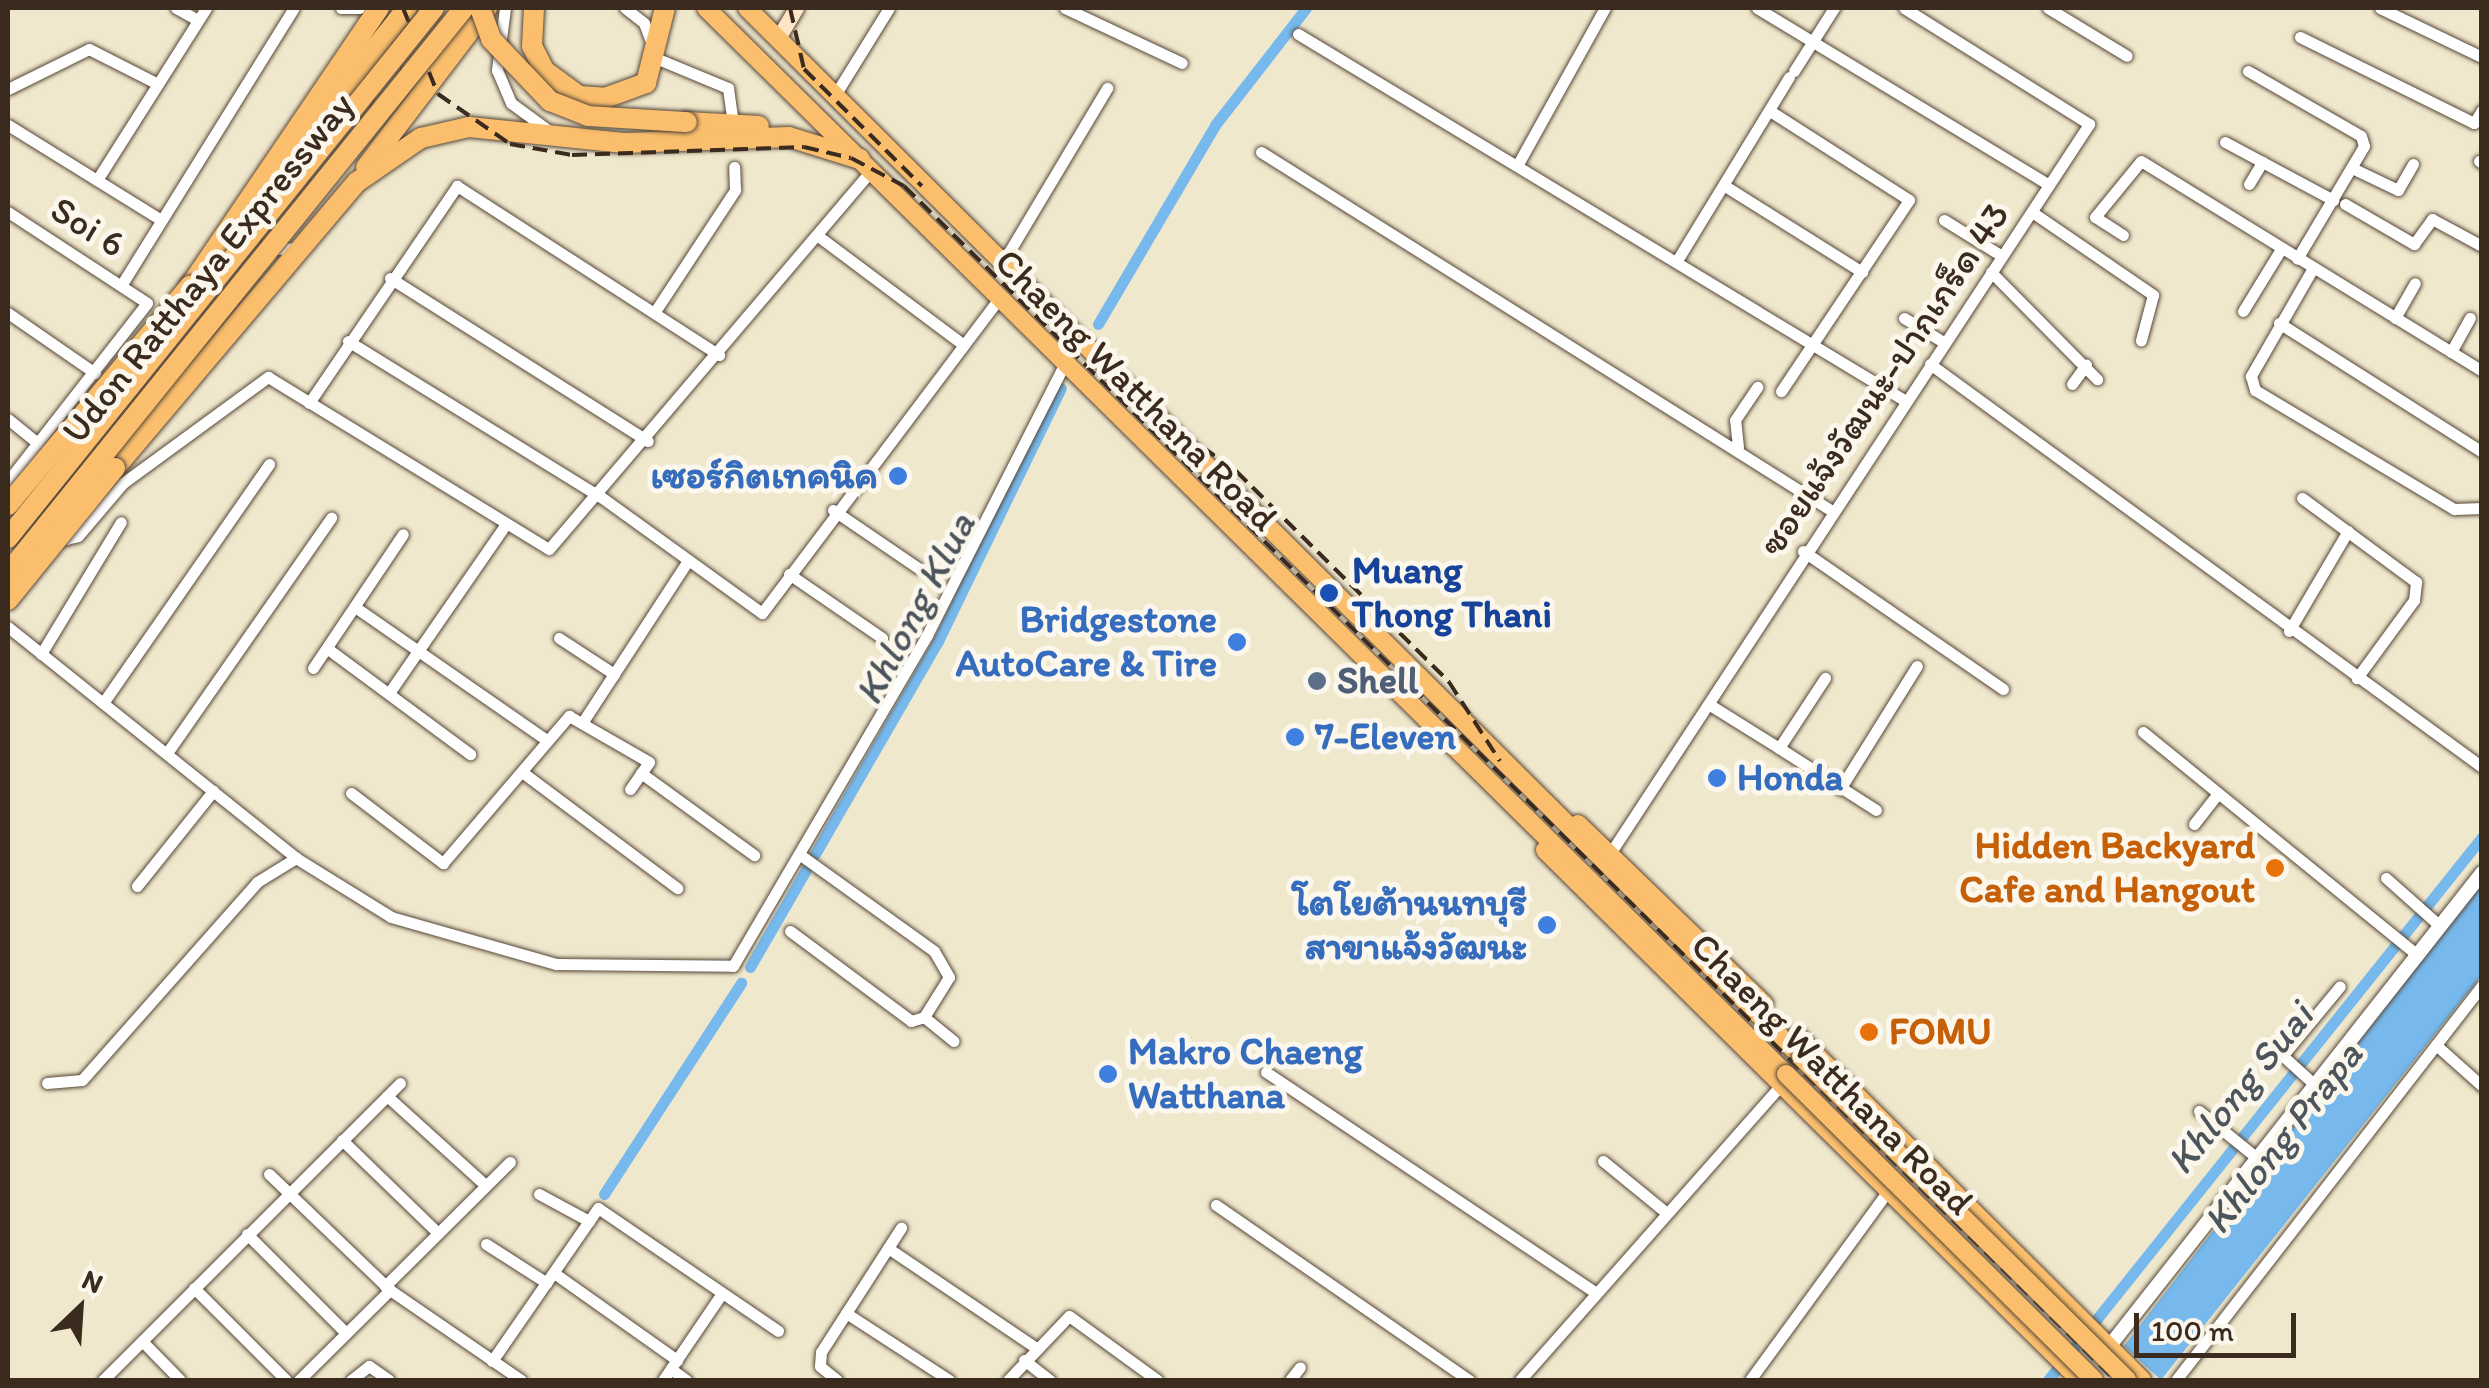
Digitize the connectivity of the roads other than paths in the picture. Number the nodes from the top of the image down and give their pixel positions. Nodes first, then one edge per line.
1 (176, 8) edge
2 (206, 8) edge
3 (294, 8) edge
4 (341, 8) edge
5 (378, 8) edge
6 (407, 8) edge
7 (434, 8) edge
8 (442, 8) edge
9 (464, 8) edge
10 (484, 8) edge
11 (505, 8) edge
12 (534, 8) edge
13 (625, 8) edge
14 (665, 8) edge
15 (706, 8) edge
16 (796, 8) edge
17 (889, 8) edge
18 (1064, 8) edge
19 (1605, 8) edge
20 (1757, 8) edge
21 (1834, 8) edge
22 (1904, 8) edge
23 (2048, 8) edge
24 (2380, 8) edge
25 (356, 10) edge
26 (756, 10) edge
27 (1086, 13) edge
28 (198, 20) junction
29 (1298, 34) dead end
30 (2300, 37) dead end
31 (778, 38) junction
32 (1814, 40) junction
33 (2127, 56) dead end
34 (2482, 57) edge
35 (658, 59) junction
36 (1182, 63) dead end
37 (396, 64) junction
38 (2248, 72) dead end
39 (158, 84) junction
40 (1107, 88) dead end
41 (8, 89) edge
42 (835, 95) junction
43 (2482, 110) edge
44 (1770, 111) junction
45 (329, 116) junction
46 (733, 123) junction
47 (8, 125) edge
48 (556, 135) junction
49 (311, 136) junction
50 (789, 137) junction
51 (2225, 142) dead end
52 (1261, 152) dead end
53 (2262, 162) junction
54 (1518, 164) junction
55 (2412, 164) dead end
56 (866, 165) junction
57 (734, 166) dead end
58 (2352, 168) junction
59 (270, 176) junction
60 (97, 180) junction
61 (357, 182) junction
62 (2249, 184) dead end
63 (2049, 185) junction
64 (1725, 186) junction
65 (2339, 202) junction
66 (8, 212) edge
67 (2032, 212) junction
68 (258, 214) junction
69 (162, 220) junction
70 (1944, 220) dead end
71 (2123, 235) dead end
72 (818, 236) junction
73 (306, 244) junction
74 (2482, 246) edge
75 (2281, 249) junction
76 (284, 252) junction
77 (2002, 256) junction
78 (1678, 259) junction
79 (2297, 259) junction
80 (1004, 262) junction
81 (2313, 268) junction
82 (1862, 272) junction
83 (1992, 272) junction
84 (390, 278) junction
85 (2416, 283) dead end
86 (122, 284) junction
87 (999, 299) junction
88 (656, 310) junction
89 (2243, 311) dead end
90 (8, 313) edge
91 (1904, 318) dead end
92 (2395, 318) junction
93 (2470, 318) dead end
94 (2279, 323) junction
95 (2141, 340) dead end
96 (348, 341) junction
97 (961, 343) junction
98 (1812, 343) junction
99 (1945, 343) junction
100 (2450, 352) junction
101 (719, 355) junction
102 (1930, 364) junction
103 (1064, 365) junction
104 (2086, 365) junction
105 (2482, 371) edge
106 (95, 373) junction
107 (2097, 379) dead end
108 (2072, 384) dead end
109 (1756, 388) dead end
110 (1781, 391) dead end
111 (1904, 400) junction
112 (309, 403) junction
113 (8, 419) edge
114 (648, 441) junction
115 (38, 443) junction
116 (1738, 447) junction
117 (2482, 452) edge
118 (269, 464) dead end
119 (8, 485) edge
120 (601, 497) junction
121 (2302, 498) dead end
122 (8, 504) edge
123 (2482, 508) edge
124 (1829, 509) junction
125 (834, 510) junction
126 (34, 512) junction
127 (331, 518) dead end
128 (121, 522) dead end
129 (504, 527) junction
130 (56, 530) junction
131 (2348, 532) junction
132 (404, 534) dead end
133 (8, 538) edge
134 (8, 546) edge
135 (1804, 552) junction
136 (688, 562) junction
137 (8, 566) edge
138 (918, 568) dead end
139 (8, 573) edge
140 (788, 574) junction
141 (8, 600) edge
142 (355, 607) junction
143 (8, 628) edge
144 (2289, 630) junction
145 (559, 638) dead end
146 (882, 638) dead end
147 (328, 648) junction
148 (419, 652) junction
149 (41, 654) junction
150 (1918, 666) dead end
151 (313, 668) dead end
152 (614, 674) junction
153 (1824, 678) dead end
154 (2357, 678) junction
155 (2003, 689) dead end
156 (389, 693) junction
157 (103, 703) junction
158 (1710, 705) junction
159 (584, 720) junction
160 (2144, 732) dead end
161 (545, 739) junction
162 (1779, 748) junction
163 (167, 752) junction
164 (470, 754) dead end
165 (2482, 767) edge
166 (522, 772) junction
167 (641, 773) junction
168 (1840, 789) junction
169 (630, 790) dead end
170 (213, 791) junction
171 (351, 793) dead end
172 (2218, 793) junction
173 (1542, 796) junction
174 (1876, 810) dead end
175 (2194, 824) dead end
176 (1611, 852) junction
177 (799, 854) junction
178 (754, 855) dead end
179 (296, 858) junction
180 (2482, 873) edge
181 (2386, 878) dead end
182 (137, 886) dead end
183 (677, 888) dead end
184 (2435, 923) junction
185 (790, 931) dead end
186 (2413, 952) junction
187 (2340, 986) dead end
188 (2482, 986) edge
189 (924, 1017) junction
190 (954, 1040) dead end
191 (2436, 1045) junction
192 (2272, 1046) dead end
193 (2287, 1059) junction
194 (1266, 1072) dead end
195 (1783, 1080) junction
196 (2311, 1082) junction
197 (400, 1083) dead end
198 (47, 1084) dead end
199 (2482, 1086) edge
200 (387, 1096) junction
201 (2199, 1111) dead end
202 (1893, 1132) junction
203 (342, 1140) junction
204 (2253, 1155) junction
205 (1603, 1161) dead end
206 (510, 1162) dead end
207 (1858, 1163) junction
208 (1925, 1163) junction
209 (269, 1174) dead end
210 (486, 1185) junction
211 (287, 1194) junction
212 (539, 1194) dead end
213 (1890, 1194) junction
214 (1216, 1205) dead end
215 (1663, 1210) junction
216 (589, 1222) junction
217 (901, 1228) dead end
218 (437, 1232) junction
219 (247, 1234) junction
220 (2002, 1242) junction
221 (486, 1244) dead end
222 (888, 1248) junction
223 (1971, 1273) junction
224 (550, 1278) junction
225 (194, 1288) junction
226 (387, 1288) junction
227 (1593, 1291) junction
228 (720, 1296) junction
229 (846, 1313) junction
230 (778, 1331) dead end
231 (346, 1333) junction
232 (2096, 1336) junction
233 (142, 1341) junction
234 (1035, 1346) junction
235 (1024, 1360) junction
236 (492, 1361) junction
237 (1300, 1367) dead end
238 (2069, 1369) edge
239 (670, 1370) edge
240 (103, 1380) edge
241 (180, 1380) edge
242 (286, 1380) edge
243 (299, 1380) edge
244 (351, 1380) edge
245 (389, 1380) edge
246 (521, 1380) edge
247 (686, 1380) edge
248 (838, 1380) edge
249 (949, 1380) edge
250 (1008, 1380) edge
251 (1050, 1380) edge
252 (1157, 1380) edge
253 (1290, 1380) edge
254 (1469, 1380) edge
255 (1520, 1380) edge
256 (1750, 1380) edge
257 (2094, 1380) edge
258 (2127, 1380) edge
259 (2142, 1380) edge
260 (2176, 1380) edge

1 - 28 street
2 - 28 street
3 - 69 street
4 - 25 street
5 - 59 highway
6 - 45 highway
7 - 133 highway, Udon Ratthaya Expressway, bridge
8 - 37 street
9 - 139 highway, Udon Ratthaya Expressway, bridge
10 - 46 highway, bridge
10 - 61 highway
11 - 48 street
12 - 35 highway
13 - 35 street
14 - 35 highway
15 - 56 main road, Chaeng Watthana Road
16 - 31 main road
17 - 42 street
18 - 27 street
19 - 54 street
20 - 32 street
21 - 32 street
22 - 63 street, ซอยแจ้งวัฒนะ-ปากเกร็ด 43
23 - 33 street
24 - 34 street
26 - 31 main road, Chaeng Watthana Road
27 - 36 street
28 - 39 street
29 - 54 street
30 - 43 street
31 - 42 main road, Chaeng Watthana Road
32 - 44 street
32 - 63 street
35 - 46 street
37 - 45 street
37 - 61 street
38 - 58 street
39 - 41 street
39 - 60 street
40 - 80 street
42 - 80 main road, Chaeng Watthana Road
44 - 64 street
44 - 82 street
45 - 49 highway
46 - 50 highway
47 - 60 street
48 - 50 highway
48 - 61 highway
49 - 59 highway
49 - 68 street
50 - 56 highway
51 - 53 street
52 - 116 street
53 - 62 street
53 - 65 street
54 - 78 street
55 - 58 street
56 - 72 street
56 - 87 main road, Chaeng Watthana Road
57 - 88 street
58 - 65 street
59 - 122 highway, bridge
60 - 69 street
61 - 73 highway
63 - 67 street, ซอยแจ้งวัฒนะ-ปากเกร็ด 43
64 - 78 street
64 - 82 street
65 - 74 street
65 - 79 street
66 - 86 street, Soi 6
67 - 77 street, ซอยแจ้งวัฒนะ-ปากเกร็ด 43
67 - 95 street
68 - 76 street
68 - 126 street
69 - 86 street
70 - 77 street
71 - 75 street
72 - 97 street
72 - 101 street
73 - 76 street
73 - 141 highway, bridge
75 - 79 street
75 - 89 street
76 - 130 street
77 - 83 street, ซอยแจ้งวัฒนะ-ปากเกร็ด 43
78 - 98 street
79 - 81 street
80 - 173 main road, Chaeng Watthana Road
81 - 92 street
81 - 94 street
82 - 98 street
83 - 99 street, ซอยแจ้งวัฒนะ-ปากเกร็ด 43
83 - 104 street
84 - 88 street
84 - 96 street
84 - 114 street
85 - 92 street
86 - 106 street, Soi 6
87 - 97 street
87 - 103 main road, Chaeng Watthana Road
88 - 101 street
90 - 106 street
91 - 99 street
92 - 100 street
93 - 100 street
94 - 117 street
94 - 123 street
96 - 112 street
96 - 120 street
97 - 125 street
98 - 110 street
98 - 111 street
99 - 102 street, ซอยแจ้งวัฒนะ-ปากเกร็ด 43
100 - 105 street
101 - 114 street
102 - 111 street, ซอยแจ้งวัฒนะ-ปากเกร็ด 43
102 - 144 street
103 - 177 street
103 - 195 main road, Chaeng Watthana Road
104 - 107 street
104 - 108 street
106 - 115 street
109 - 116 street
111 - 124 street, ซอยแจ้งวัฒนะ-ปากเกร็ด 43
112 - 129 street
112 - 130 street
113 - 115 street
114 - 120 street
115 - 119 street
116 - 124 street
118 - 157 street
119 - 126 street
120 - 129 street
120 - 136 street
121 - 131 street
124 - 135 street, ซอยแจ้งวัฒนะ-ปากเกร็ด 43
125 - 138 street
125 - 140 street
126 - 130 street
126 - 134 street
127 - 163 street
128 - 149 street
129 - 148 street
130 - 137 street
131 - 144 street
131 - 154 street
132 - 142 street
135 - 155 street
135 - 158 street, ซอยแจ้งวัฒนะ-ปากเกร็ด 43
136 - 140 street
136 - 152 street
140 - 146 street
142 - 147 street
142 - 148 street
143 - 149 street
144 - 154 street
145 - 152 street
147 - 151 street
147 - 156 street
148 - 156 street
148 - 161 street
149 - 157 street
150 - 168 street
152 - 159 street
153 - 162 street
154 - 165 street
156 - 164 street
157 - 163 street
158 - 162 street
158 - 176 street, ซอยแจ้งวัฒนะ-ปากเกร็ด 43
159 - 161 street
159 - 167 street
160 - 172 street
161 - 166 street
162 - 168 street
163 - 170 street
166 - 171 street
166 - 183 street
167 - 169 street
167 - 178 street
168 - 174 street
170 - 179 street
170 - 182 street
172 - 175 street
172 - 186 street
173 - 176 main road, Chaeng Watthana Road
173 - 258 main road, Chaeng Watthana Road, bridge
176 - 202 main road, Chaeng Watthana Road
177 - 179 street
177 - 189 street
179 - 198 street
180 - 184 street
181 - 184 street
184 - 186 street
185 - 189 street
186 - 196 street
187 - 193 street
188 - 191 street
189 - 190 street
191 - 199 street
191 - 260 street
192 - 193 street
193 - 196 street
194 - 227 street
195 - 207 main road, Chaeng Watthana Road
195 - 215 street
195 - 257 main road, Chaeng Watthana Road, bridge
196 - 204 street
197 - 200 street
200 - 203 street
200 - 210 street
201 - 204 street
202 - 207 main road
202 - 208 main road, Chaeng Watthana Road
203 - 211 street
203 - 218 street
204 - 232 street
205 - 215 street
206 - 210 street
207 - 213 main road, Chaeng Watthana Road
208 - 213 main road
208 - 220 main road, Chaeng Watthana Road
209 - 211 street
210 - 218 street
211 - 219 street
211 - 226 street
212 - 216 street
213 - 223 main road, Chaeng Watthana Road
213 - 256 street
214 - 254 street
215 - 227 street
216 - 224 street
216 - 228 street
217 - 222 street
218 - 226 street
219 - 225 street
219 - 231 street
220 - 223 main road
220 - 232 main road, Chaeng Watthana Road
221 - 224 street
222 - 229 street
222 - 234 street
223 - 238 main road, Chaeng Watthana Road
224 - 236 street
224 - 239 street
225 - 233 street
225 - 242 street
226 - 231 street
226 - 236 street
227 - 255 street
228 - 230 street
228 - 239 street
229 - 248 street
229 - 249 street
231 - 243 street
232 - 259 main road, Chaeng Watthana Road
233 - 240 street
233 - 241 street
234 - 235 street
234 - 252 street
235 - 250 street
235 - 251 street
236 - 246 street
237 - 253 street
239 - 247 street
244 - 245 street

